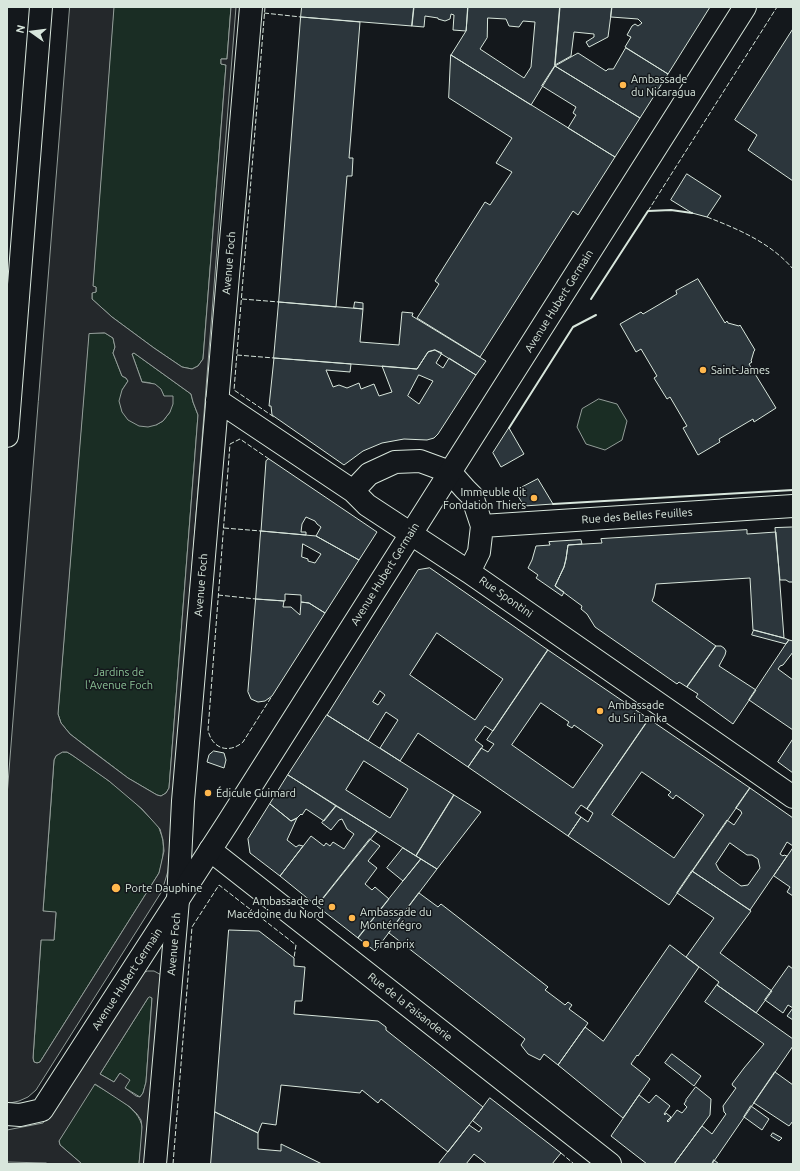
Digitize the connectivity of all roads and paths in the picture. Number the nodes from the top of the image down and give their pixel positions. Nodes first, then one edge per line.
1 (41, 7) edge
2 (251, 7) edge
3 (745, 7) edge
4 (217, 400) junction
5 (7, 436) edge
6 (450, 472) junction
7 (353, 491) junction
8 (793, 506) edge
9 (482, 526) junction
10 (411, 534) junction
11 (469, 572) junction
12 (793, 797) edge
13 (210, 850) junction
14 (178, 900) junction
15 (7, 1114) edge
16 (155, 1164) edge
17 (610, 1164) edge

1 - 5 street
2 - 4 street, Avenue Foch
3 - 6 street, Avenue Hubert Germain
4 - 7 street, Rue Spontini
4 - 14 street, Avenue Foch
6 - 7 street
6 - 9 street
6 - 10 street, Avenue Hubert Germain
7 - 10 street, Rue Spontini
8 - 9 street, Rue des Belles Feuilles
9 - 11 street
10 - 11 street, Rue Spontini
10 - 13 street, Avenue Hubert Germain
11 - 12 street, Rue Spontini
13 - 14 street, Avenue Hubert Germain
13 - 17 street, Rue de la Faisanderie
14 - 15 street, Avenue Hubert Germain
14 - 16 street, Avenue Foch

